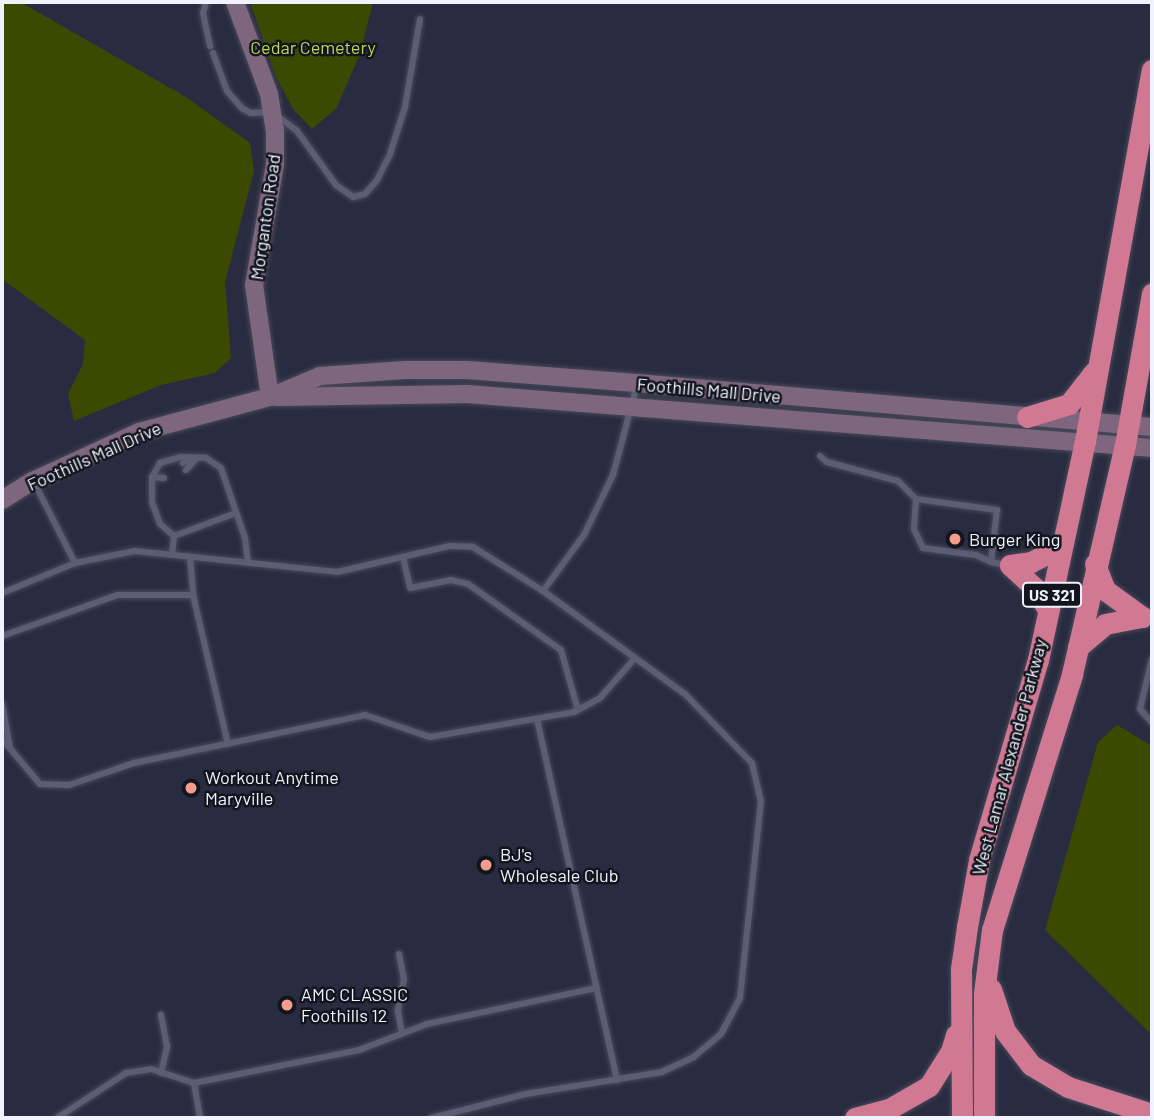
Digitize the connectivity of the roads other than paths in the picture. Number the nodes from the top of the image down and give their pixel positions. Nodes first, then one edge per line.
1 (206, 2) edge
2 (235, 2) edge
3 (420, 19) dead end
4 (1152, 70) edge
5 (1149, 110) edge
6 (272, 112) junction
7 (1152, 293) edge
8 (1150, 315) edge
9 (1099, 365) junction
10 (637, 383) junction
11 (270, 397) junction
12 (633, 408) junction
13 (1027, 417) junction
14 (1128, 424) junction
15 (1152, 427) edge
16 (1087, 431) junction
17 (1125, 445) junction
18 (1152, 448) edge
19 (820, 456) dead end
20 (197, 458) junction
21 (184, 466) dead end
22 (163, 474) dead end
23 (152, 477) junction
24 (33, 481) junction
25 (916, 499) junction
26 (2, 500) edge
27 (236, 513) junction
28 (174, 536) junction
29 (1062, 546) junction
30 (172, 555) junction
31 (190, 557) junction
32 (403, 557) junction
33 (1094, 562) junction
34 (75, 563) junction
35 (248, 563) junction
36 (1001, 564) junction
37 (543, 591) junction
38 (2, 593) edge
39 (193, 595) junction
40 (1048, 610) junction
41 (1147, 618) edge
42 (2, 636) edge
43 (1077, 647) junction
44 (635, 658) junction
45 (1152, 659) edge
46 (2, 704) edge
47 (578, 710) junction
48 (537, 719) junction
49 (1152, 723) edge
50 (2, 739) edge
51 (228, 744) junction
52 (10, 750) junction
53 (399, 954) dead end
54 (986, 961) junction
55 (596, 988) junction
56 (161, 1015) dead end
57 (961, 1016) junction
58 (402, 1033) junction
59 (161, 1073) junction
60 (617, 1080) junction
61 (194, 1083) junction
62 (1152, 1116) edge
63 (57, 1118) edge
64 (200, 1118) edge
65 (431, 1118) edge
66 (855, 1118) edge
67 (962, 1118) edge
68 (983, 1118) edge
69 (996, 1118) edge
70 (1128, 1118) edge

1 - 6 lane
2 - 6 main road, Morganton Road
3 - 6 lane
4 - 5 highway, West Lamar Alexander Parkway / US 321
5 - 9 highway, West Lamar Alexander Parkway / US 321
6 - 11 main road, Morganton Road
7 - 8 highway, West Lamar Alexander Parkway / US 321
8 - 14 highway, West Lamar Alexander Parkway / US 321
9 - 13 highway
9 - 16 highway, West Lamar Alexander Parkway / US 321
10 - 11 main road, Foothills Mall Drive
10 - 12 lane
10 - 13 main road, Foothills Mall Drive
11 - 12 main road, Foothills Mall Drive
11 - 24 main road, Foothills Mall Drive
12 - 16 main road, Foothills Mall Drive
12 - 37 lane
13 - 16 main road, Foothills Mall Drive
14 - 15 main road, Foothills Mall Drive
14 - 16 main road, Foothills Mall Drive
14 - 17 highway, West Lamar Alexander Parkway / US 321
16 - 17 main road, Foothills Mall Drive
16 - 29 highway, West Lamar Alexander Parkway / US 321
17 - 18 main road, Foothills Mall Drive
17 - 33 highway, West Lamar Alexander Parkway / US 321
19 - 25 lane
20 - 21 lane
20 - 23 lane
20 - 27 lane
22 - 23 lane
23 - 28 lane
24 - 26 main road, Foothills Mall Drive
24 - 34 lane
25 - 36 lane
25 - 36 lane
27 - 28 lane
27 - 35 lane
28 - 30 lane
29 - 36 highway
29 - 40 highway, West Lamar Alexander Parkway / US 321
30 - 31 lane
30 - 34 lane
31 - 35 lane
31 - 39 lane
32 - 35 lane
32 - 37 lane
32 - 47 lane
33 - 41 highway
33 - 43 highway, West Lamar Alexander Parkway / US 321
34 - 38 lane
36 - 40 highway
37 - 44 lane
39 - 42 lane
39 - 51 lane
40 - 57 highway, West Lamar Alexander Parkway / US 321
41 - 43 highway
43 - 54 highway, West Lamar Alexander Parkway / US 321
44 - 47 lane
44 - 60 lane
45 - 49 lane
46 - 52 lane
47 - 48 lane
48 - 51 lane
48 - 55 lane
50 - 52 lane
51 - 52 lane
53 - 58 lane
54 - 62 highway
54 - 68 highway, West Lamar Alexander Parkway / US 321
55 - 58 lane
55 - 60 lane
56 - 59 lane
57 - 66 highway
57 - 67 highway, West Lamar Alexander Parkway / US 321
58 - 61 lane
59 - 61 lane
59 - 63 lane
60 - 65 lane
61 - 64 lane
62 - 70 highway
68 - 69 highway

